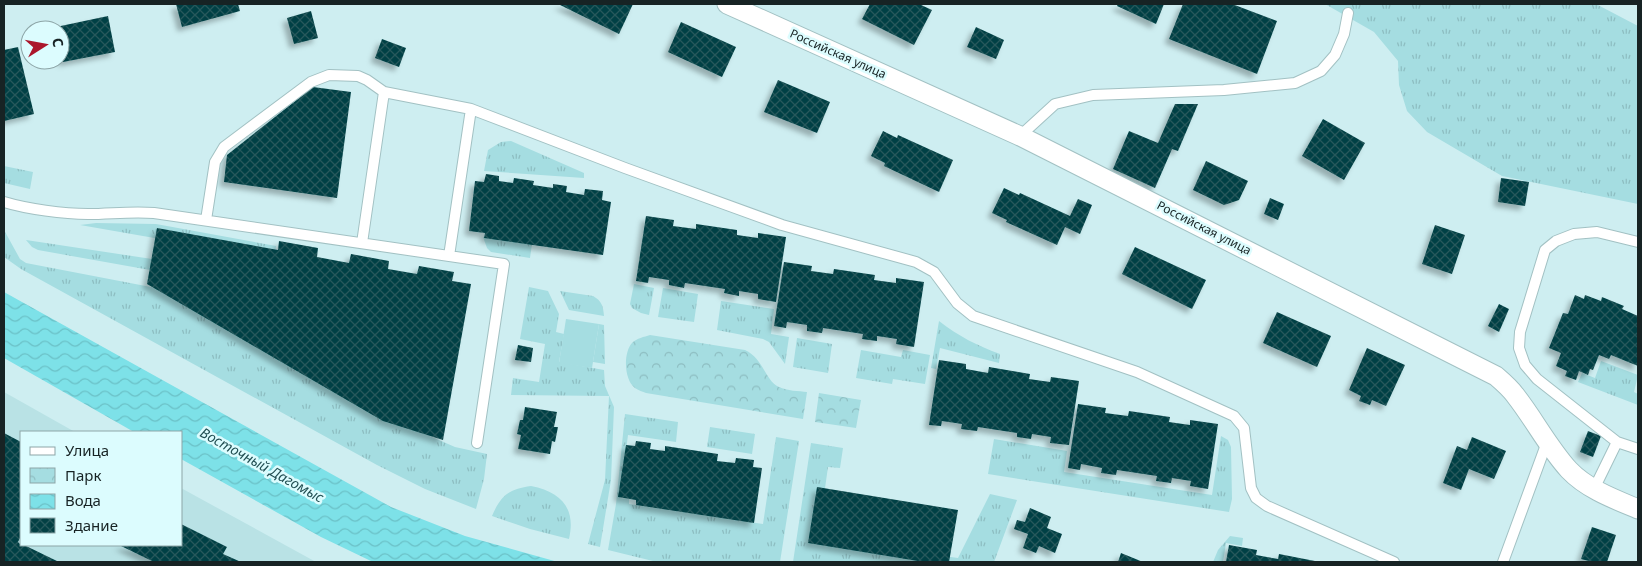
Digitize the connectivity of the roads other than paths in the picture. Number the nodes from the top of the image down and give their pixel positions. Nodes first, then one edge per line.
1 (727, 4) edge
2 (1348, 13) dead end
3 (384, 92) junction
4 (471, 108) junction
5 (1020, 136) junction
6 (4, 202) edge
7 (206, 220) junction
8 (1638, 242) edge
9 (362, 243) junction
10 (449, 256) junction
11 (1547, 442) junction
12 (1617, 442) junction
13 (477, 443) dead end
14 (1638, 449) edge
15 (1594, 488) junction
16 (1638, 509) edge
17 (1394, 562) edge
18 (1503, 562) edge

1 - 5 street, Российская улица
2 - 5 lane
3 - 4 lane
3 - 7 lane
3 - 9 lane
4 - 10 lane
4 - 17 lane
5 - 11 street, Российская улица
6 - 7 lane
7 - 9 lane
8 - 12 lane
9 - 10 lane
10 - 13 lane
11 - 15 street, Российская улица
11 - 18 lane
12 - 14 lane
12 - 15 lane
15 - 16 street, Российская улица

